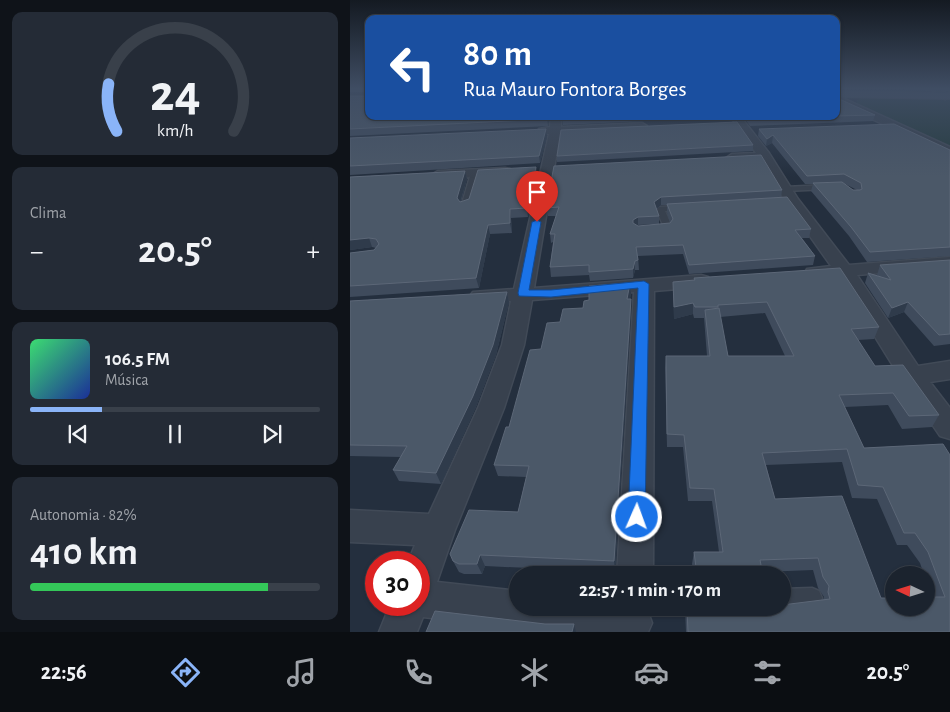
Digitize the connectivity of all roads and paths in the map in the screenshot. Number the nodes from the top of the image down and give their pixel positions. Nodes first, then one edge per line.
1 (877, 117) edge
2 (741, 125) edge
3 (549, 126) edge
4 (652, 126) edge
5 (874, 126) edge
6 (894, 126) junction
7 (950, 152) edge
8 (765, 156) junction
9 (716, 159) edge
10 (520, 171) edge
11 (475, 173) junction
12 (427, 176) edge
13 (833, 187) edge
14 (787, 197) junction
15 (465, 207) edge
16 (689, 207) edge
17 (646, 229) edge
18 (950, 262) edge
19 (845, 272) junction
20 (797, 274) edge
21 (721, 279) edge
22 (644, 284) junction
23 (523, 293) junction
24 (465, 297) edge
25 (950, 370) edge
26 (912, 376) junction
27 (950, 428) edge
28 (350, 526) edge
29 (438, 530) junction
30 (430, 551) edge
31 (635, 566) edge
32 (791, 598) edge
33 (812, 598) dead end
34 (430, 599) edge
35 (405, 616) edge
36 (633, 621) edge
37 (398, 632) edge

1 - 6 street
2 - 8 street
3 - 4 street
3 - 23 street
5 - 6 street
6 - 7 street
8 - 9 street
8 - 14 street
10 - 11 street
11 - 12 street
11 - 15 lane
13 - 14 lane
14 - 19 street
16 - 17 lane
18 - 19 street
19 - 20 street
19 - 26 street
21 - 22 street
22 - 23 street
22 - 31 street
23 - 24 street
23 - 29 street
25 - 26 street
26 - 27 street
28 - 29 street
29 - 30 street
32 - 33 lane
34 - 36 street
35 - 37 street

